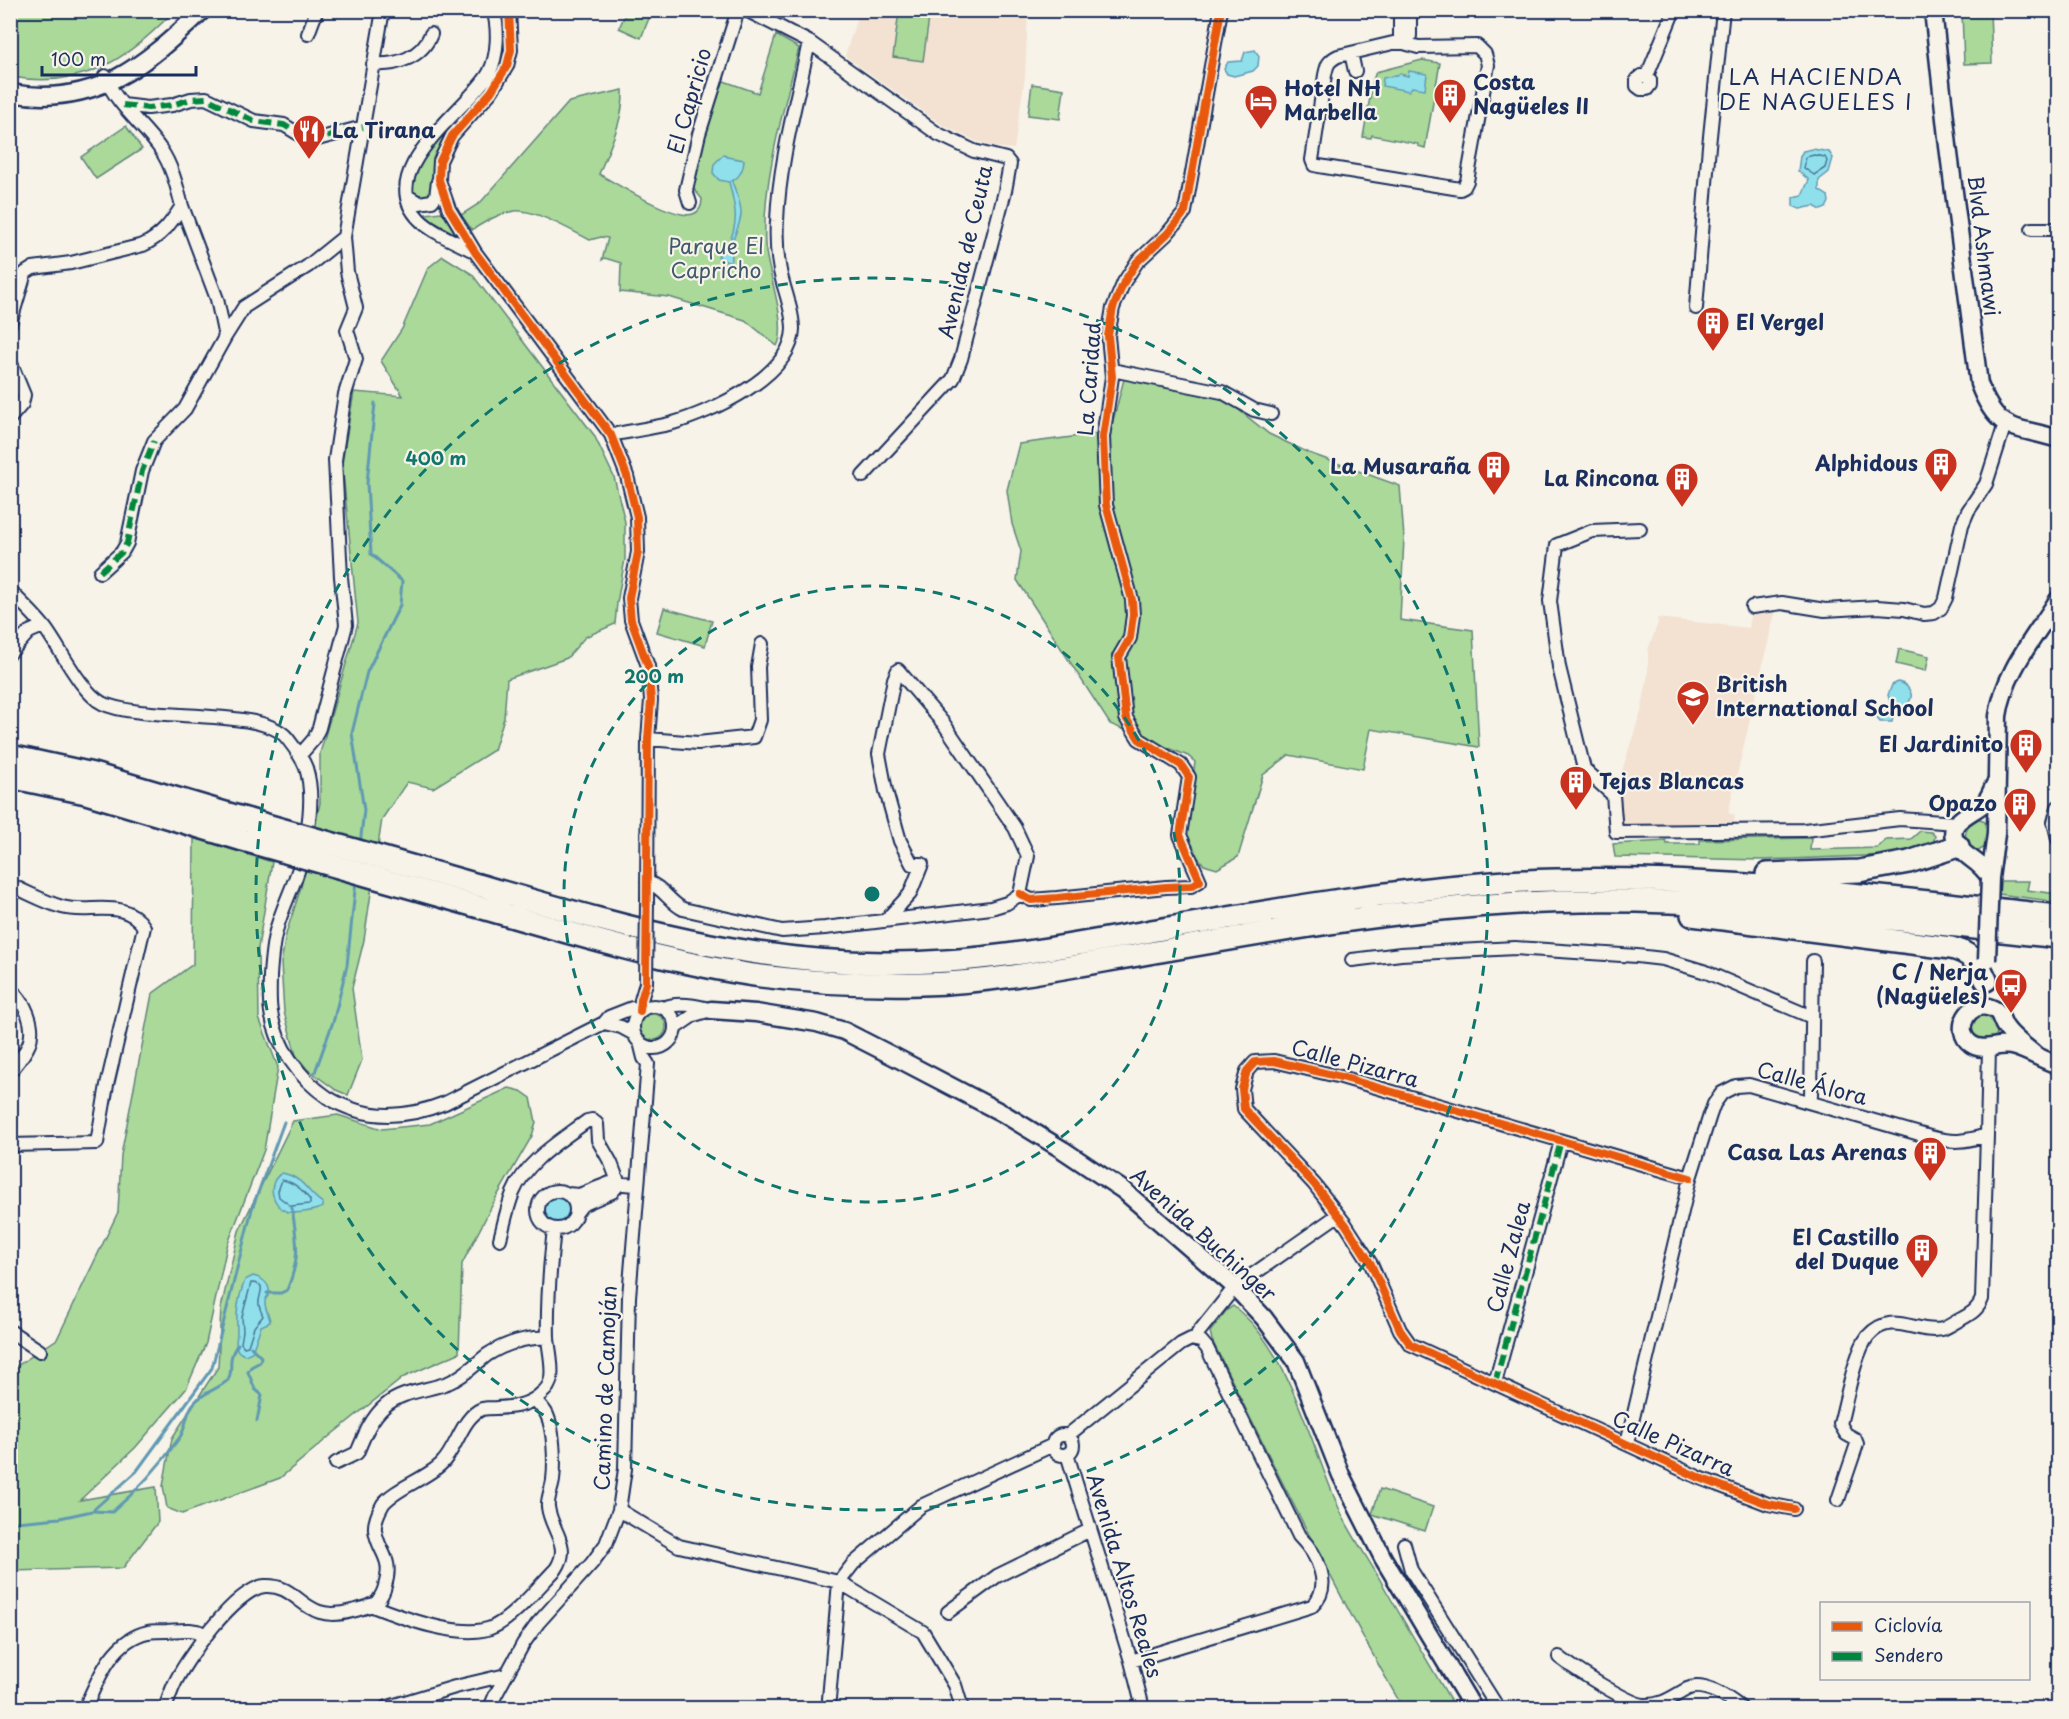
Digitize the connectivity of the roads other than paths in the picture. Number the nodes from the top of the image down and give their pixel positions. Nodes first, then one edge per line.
1 (190, 10) edge
2 (203, 10) edge
3 (317, 10) edge
4 (383, 10) edge
5 (493, 10) edge
6 (509, 10) edge
7 (738, 10) edge
8 (746, 10) edge
9 (1221, 10) edge
10 (1400, 10) edge
11 (1410, 10) edge
12 (1674, 10) edge
13 (1723, 10) edge
14 (1933, 10) edge
15 (308, 34) dead end
16 (431, 34) dead end
17 (809, 42) junction
18 (1404, 44) junction
19 (1352, 53) junction
20 (373, 64) junction
21 (1356, 71) dead end
22 (1647, 76) dead end
23 (106, 79) junction
24 (10, 85) edge
25 (10, 93) edge
26 (123, 105) junction
27 (363, 127) junction
28 (439, 180) junction
29 (407, 196) junction
30 (690, 203) dead end
31 (182, 206) junction
32 (2032, 229) dead end
33 (2058, 229) edge
34 (344, 237) junction
35 (475, 252) junction
36 (1696, 308) dead end
37 (10, 324) edge
38 (225, 337) junction
39 (10, 361) edge
40 (1112, 370) junction
41 (1271, 414) dead end
42 (10, 418) edge
43 (2005, 424) junction
44 (611, 435) junction
45 (2058, 439) edge
46 (863, 476) dead end
47 (1640, 529) dead end
48 (100, 572) dead end
49 (10, 591) edge
50 (2058, 600) edge
51 (1752, 607) dead end
52 (43, 626) junction
53 (762, 644) dead end
54 (10, 653) edge
55 (913, 687) junction
56 (890, 696) junction
57 (648, 739) junction
58 (300, 755) junction
59 (10, 756) edge
60 (10, 777) edge
61 (1997, 781) junction
62 (2058, 807) edge
63 (1972, 811) junction
64 (1956, 823) junction
65 (246, 830) junction
66 (1995, 834) junction
67 (2058, 839) edge
68 (1963, 850) junction
69 (1990, 878) junction
70 (1702, 881) junction
71 (647, 882) junction
72 (10, 885) edge
73 (1020, 894) junction
74 (475, 895) junction
75 (1637, 901) junction
76 (2058, 916) edge
77 (885, 921) junction
78 (2058, 937) edge
79 (1352, 960) dead end
80 (1813, 961) dead end
81 (1986, 970) junction
82 (646, 983) junction
83 (10, 989) edge
84 (1986, 1006) junction
85 (662, 1008) junction
86 (711, 1010) junction
87 (640, 1011) junction
88 (1812, 1016) junction
89 (604, 1023) junction
90 (675, 1028) junction
91 (2005, 1028) junction
92 (637, 1038) junction
93 (659, 1047) junction
94 (1991, 1047) junction
95 (2034, 1054) junction
96 (648, 1064) junction
97 (2058, 1065) edge
98 (10, 1072) edge
99 (1809, 1102) junction
100 (1987, 1135) junction
101 (1561, 1141) junction
102 (10, 1145) edge
103 (1690, 1178) junction
104 (619, 1184) junction
105 (637, 1185) junction
106 (567, 1194) junction
107 (576, 1213) junction
108 (1338, 1215) junction
109 (554, 1229) junction
110 (500, 1239) dead end
111 (1235, 1287) junction
112 (10, 1331) edge
113 (549, 1338) junction
114 (1196, 1340) junction
115 (40, 1351) dead end
116 (1495, 1383) junction
117 (535, 1400) junction
118 (1067, 1436) junction
119 (1627, 1443) junction
120 (1053, 1445) junction
121 (1067, 1454) junction
122 (336, 1463) dead end
123 (1838, 1500) dead end
124 (1794, 1509) dead end
125 (620, 1510) junction
126 (1090, 1530) junction
127 (1404, 1544) dead end
128 (839, 1582) junction
129 (370, 1605) junction
130 (948, 1612) dead end
131 (207, 1634) junction
132 (1560, 1657) dead end
133 (1131, 1661) junction
134 (506, 1675) junction
135 (829, 1699) dead end
136 (86, 1708) edge
137 (165, 1708) edge
138 (385, 1708) edge
139 (490, 1708) edge
140 (962, 1708) edge
141 (1143, 1708) edge
142 (1473, 1708) edge
143 (1498, 1708) edge
144 (1741, 1708) edge

1 - 23 street
2 - 23 street
3 - 15 street
4 - 20 street
5 - 29 street
6 - 28 street
7 - 30 street, El Capricio
8 - 17 street, Avenida de Ceuta
9 - 40 street, La Caridad
10 - 18 street
11 - 18 street
12 - 22 street
13 - 36 street
14 - 43 street, Blvd Ashmawi
16 - 20 street
17 - 44 street
17 - 46 street, Avenida de Ceuta
18 - 19 street
18 - 19 street
19 - 21 street
20 - 27 street
23 - 24 street
23 - 25 street
23 - 26 street
26 - 27 street
26 - 31 street
27 - 34 street
28 - 29 street
28 - 35 street
29 - 35 street
31 - 37 street
31 - 38 street
32 - 33 street
34 - 38 street
34 - 58 street
35 - 44 street
38 - 48 street
39 - 42 street
40 - 41 street
40 - 73 street, La Caridad
43 - 45 street
43 - 51 street
44 - 57 street
47 - 64 street
49 - 52 street
50 - 61 street
52 - 54 street
52 - 58 street
53 - 57 street
55 - 56 street
55 - 56 street
55 - 73 street
56 - 77 street
57 - 71 street
58 - 89 street
59 - 65 highway
60 - 65 highway
61 - 63 street
61 - 66 street
62 - 67 street
63 - 64 street
63 - 66 street
64 - 68 street
65 - 74 highway, bridge
66 - 68 street
66 - 69 street
68 - 69 street
68 - 70 highway
69 - 81 street, bridge
70 - 74 highway
70 - 76 highway
71 - 77 street
71 - 82 street, bridge
72 - 102 street
73 - 77 street
74 - 75 highway
75 - 78 highway
75 - 81 highway
79 - 88 street
80 - 88 street
81 - 84 street
82 - 85 street
82 - 87 street
83 - 98 street
84 - 91 street
84 - 94 street
85 - 86 street, Avenida Buchinger
85 - 87 street
85 - 90 street
86 - 90 street, Avenida Buchinger
86 - 111 street, Avenida Buchinger
87 - 89 street
87 - 92 street
88 - 99 street
89 - 92 street
90 - 93 street
91 - 94 street
91 - 95 street
92 - 93 street
92 - 96 street, Camino de Camoján
93 - 96 street, Camino de Camoján
94 - 95 street
94 - 100 street
95 - 97 street
96 - 105 street, Camino de Camoján
99 - 100 street, Calle Álora
99 - 103 street, Calle Álora
100 - 123 street
101 - 103 street, Calle Pizarra
101 - 108 street, Calle Pizarra
101 - 116 street, Calle Zalea
103 - 119 street, Calle Álora
104 - 105 street
104 - 106 street
104 - 107 street
104 - 110 street
105 - 125 street, Camino de Camoján
106 - 107 street
106 - 109 street
107 - 109 street
108 - 111 street
108 - 116 street, Calle Pizarra
109 - 113 street
111 - 114 street
111 - 142 street, Avenida Buchinger
112 - 115 street
113 - 117 street
113 - 122 street
114 - 118 street
114 - 133 street
116 - 119 street, Calle Pizarra
117 - 129 street
117 - 129 street
118 - 120 street
118 - 121 street
119 - 124 street, Calle Pizarra
120 - 121 street
120 - 128 street
121 - 126 street, Avenida Altos Reales
125 - 128 street
125 - 134 street, Camino de Camoján
126 - 130 street
126 - 133 street, Avenida Altos Reales
127 - 143 street
128 - 135 street
128 - 140 street
129 - 131 street
131 - 136 street
131 - 137 street
132 - 144 street
133 - 141 street, Avenida Altos Reales
134 - 138 street
134 - 139 street, Camino de Camoján

